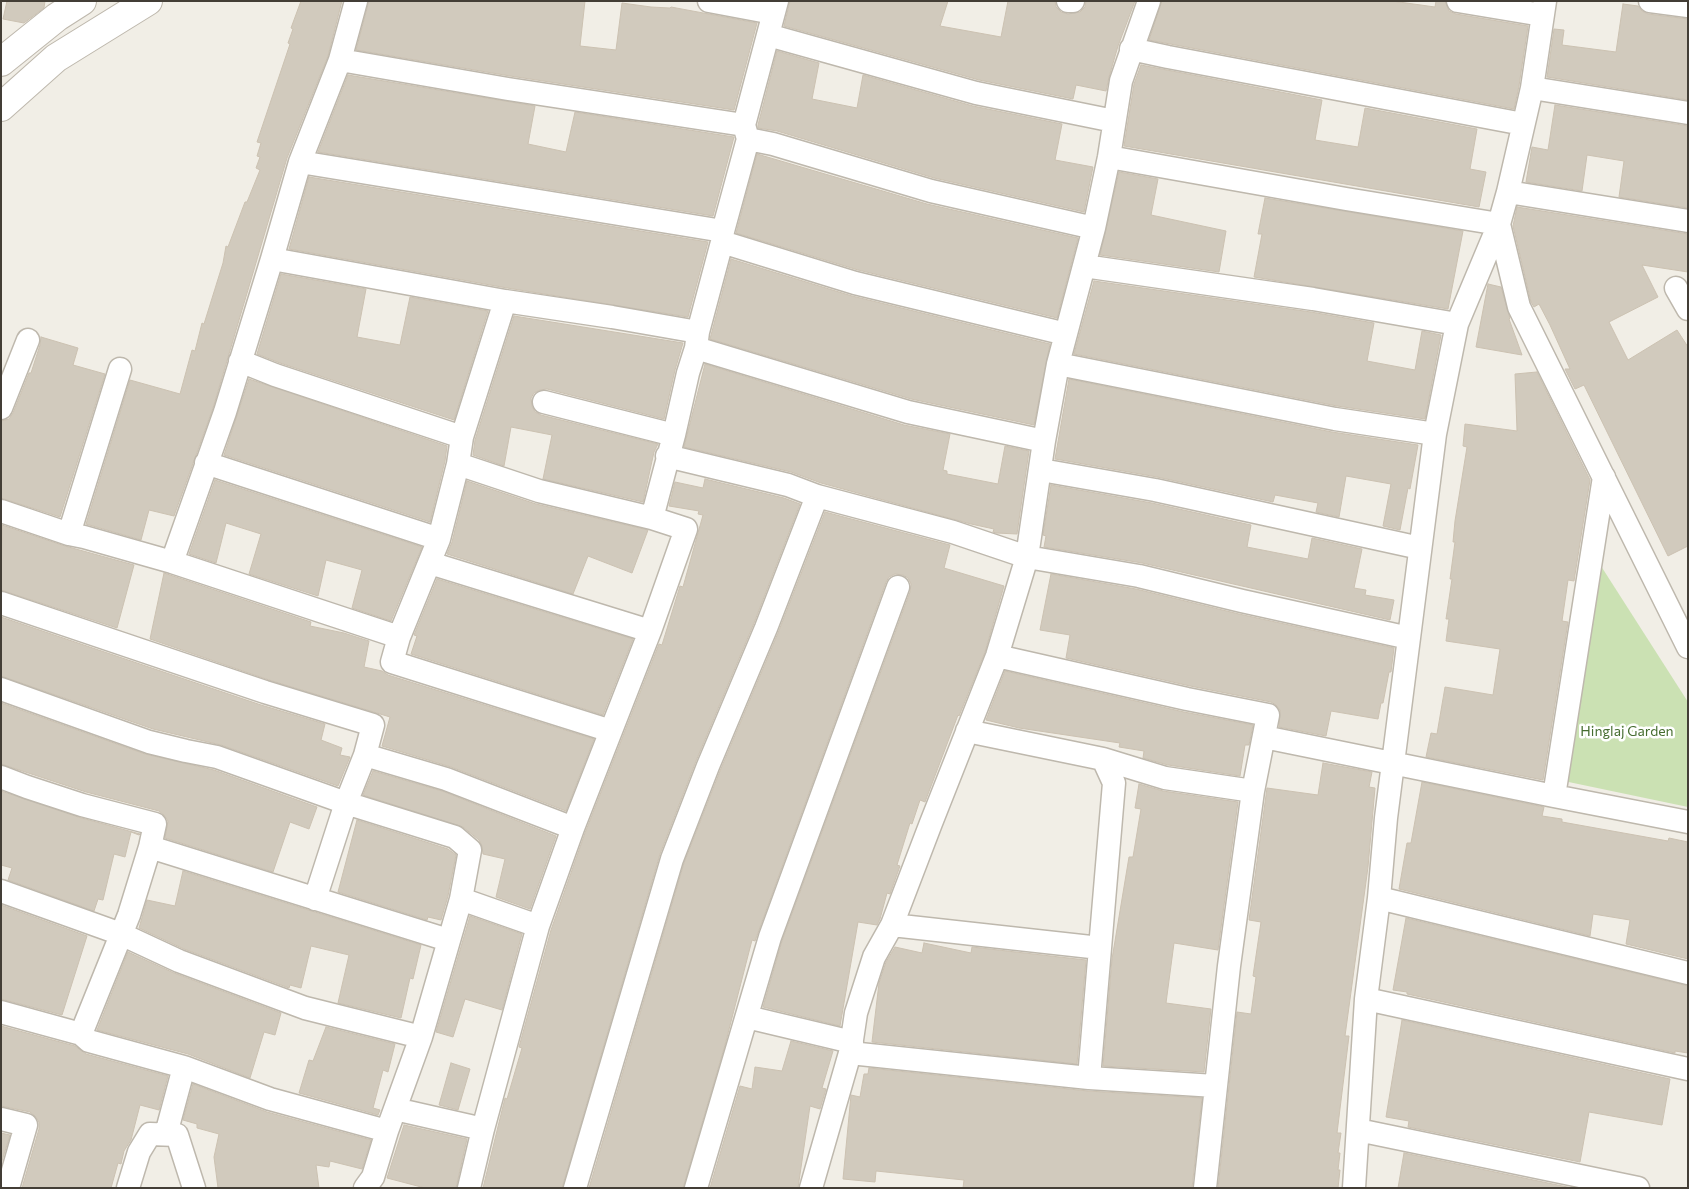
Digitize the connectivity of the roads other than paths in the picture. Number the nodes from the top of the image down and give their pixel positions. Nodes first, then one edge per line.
1 (82, 1) edge
2 (148, 1) edge
3 (356, 1) edge
4 (709, 1) edge
5 (1068, 1) edge
6 (1073, 1) edge
7 (1149, 1) edge
8 (1458, 1) edge
9 (1650, 1) edge
10 (1688, 6) edge
11 (775, 7) edge
12 (1543, 8) edge
13 (768, 35) junction
14 (1131, 49) junction
15 (340, 60) junction
16 (1, 62) edge
17 (1532, 88) junction
18 (1, 107) edge
19 (1688, 113) edge
20 (1114, 121) junction
21 (1523, 124) junction
22 (746, 132) junction
23 (1109, 157) junction
24 (300, 162) junction
25 (1508, 192) junction
26 (1688, 221) edge
27 (1499, 224) junction
28 (1094, 228) junction
29 (722, 236) junction
30 (272, 259) junction
31 (1084, 266) junction
32 (1676, 288) dead end
33 (505, 301) junction
34 (1688, 309) edge
35 (1456, 324) junction
36 (1066, 334) junction
37 (28, 340) dead end
38 (697, 340) junction
39 (240, 361) junction
40 (1058, 364) junction
41 (120, 369) dead end
42 (544, 402) dead end
43 (1, 408) edge
44 (1435, 434) junction
45 (462, 437) junction
46 (1044, 441) junction
47 (671, 445) junction
48 (206, 463) junction
49 (458, 464) junction
50 (1041, 470) junction
51 (1604, 477) junction
52 (817, 496) junction
53 (1, 510) edge
54 (652, 518) junction
55 (69, 534) junction
56 (439, 539) junction
57 (1420, 548) junction
58 (1027, 557) junction
59 (172, 562) junction
60 (430, 562) junction
61 (898, 587) dead end
62 (1, 603) edge
63 (650, 631) junction
64 (399, 637) junction
65 (1409, 638) junction
66 (1688, 648) edge
67 (997, 656) junction
68 (1, 689) edge
69 (610, 731) junction
70 (967, 731) junction
71 (1264, 737) junction
72 (365, 755) junction
73 (1103, 759) junction
74 (1393, 764) junction
75 (1, 777) edge
76 (1253, 791) junction
77 (1554, 796) junction
78 (346, 802) junction
79 (1688, 822) edge
80 (573, 828) junction
81 (150, 847) junction
82 (1, 891) edge
83 (1379, 898) junction
84 (314, 899) junction
85 (461, 899) junction
86 (892, 925) junction
87 (538, 926) junction
88 (121, 934) junction
89 (448, 940) junction
90 (1100, 948) junction
91 (1688, 973) edge
92 (1366, 999) junction
93 (1, 1012) edge
94 (747, 1017) junction
95 (81, 1034) junction
96 (421, 1037) junction
97 (851, 1047) junction
98 (184, 1067) junction
99 (1688, 1069) edge
100 (1089, 1078) junction
101 (1215, 1086) junction
102 (394, 1109) junction
103 (1, 1119) edge
104 (483, 1128) junction
105 (1358, 1130) junction
106 (387, 1131) junction
107 (166, 1134) junction
108 (8, 1188) edge
109 (128, 1188) edge
110 (194, 1188) edge
111 (365, 1188) edge
112 (469, 1188) edge
113 (576, 1188) edge
114 (696, 1188) edge
115 (811, 1188) edge
116 (1204, 1188) edge
117 (1354, 1188) edge
118 (1638, 1188) edge

1 - 16 street
2 - 18 street
3 - 15 street
4 - 11 street
5 - 6 street
7 - 14 street
8 - 12 street
9 - 10 street
11 - 13 street
12 - 17 street
13 - 20 street
13 - 22 street
14 - 20 street
14 - 21 street
15 - 22 street
15 - 24 street
17 - 19 street
17 - 21 street
20 - 23 street
21 - 25 street
22 - 28 street
22 - 29 street
23 - 27 street
23 - 28 street
24 - 29 street
24 - 30 street
25 - 26 street
25 - 27 street
27 - 35 street
27 - 51 street
28 - 31 street
29 - 36 street
29 - 38 street
30 - 33 street
30 - 39 street
31 - 35 street
31 - 36 street
32 - 34 street
33 - 38 street
33 - 45 street
35 - 44 street
36 - 40 street
37 - 43 street
38 - 46 street
38 - 47 street
39 - 45 street
39 - 48 street
40 - 44 street
40 - 46 street
41 - 55 street
42 - 47 street
44 - 57 street
45 - 49 street
46 - 50 street
47 - 52 street
47 - 54 street
48 - 56 street
48 - 59 street
49 - 54 street
49 - 56 street
50 - 57 street
50 - 58 street
51 - 66 street
51 - 77 street
52 - 58 street
52 - 113 street
53 - 55 street
54 - 63 street
55 - 59 street
56 - 60 street
57 - 65 street
58 - 65 street
58 - 67 street
59 - 64 street
60 - 63 street
60 - 64 street
61 - 94 street
62 - 72 street
63 - 69 street
64 - 69 street
65 - 74 street
67 - 70 street
67 - 71 street
68 - 78 street
69 - 80 street
70 - 73 street
70 - 86 street
71 - 74 street
71 - 76 street
72 - 78 street
72 - 80 street
73 - 76 street
73 - 90 street
74 - 77 street
74 - 83 street
75 - 81 street
76 - 101 street
77 - 79 street
78 - 84 street
78 - 85 street
80 - 87 street
81 - 84 street
81 - 88 street
82 - 88 street
83 - 91 street
83 - 92 street
84 - 89 street
85 - 87 street
85 - 89 street
86 - 90 street
86 - 97 street
87 - 104 street
88 - 95 street
88 - 96 street
89 - 96 street
90 - 100 street
92 - 99 street
92 - 105 street
93 - 95 street
94 - 97 street
94 - 114 street
95 - 98 street
96 - 102 street
97 - 100 street
97 - 115 street
98 - 106 street
98 - 107 street
100 - 101 street
101 - 116 street
102 - 104 street
102 - 106 street
103 - 108 street
104 - 112 street
105 - 117 street
105 - 118 street
106 - 111 street
107 - 109 street
107 - 110 street

